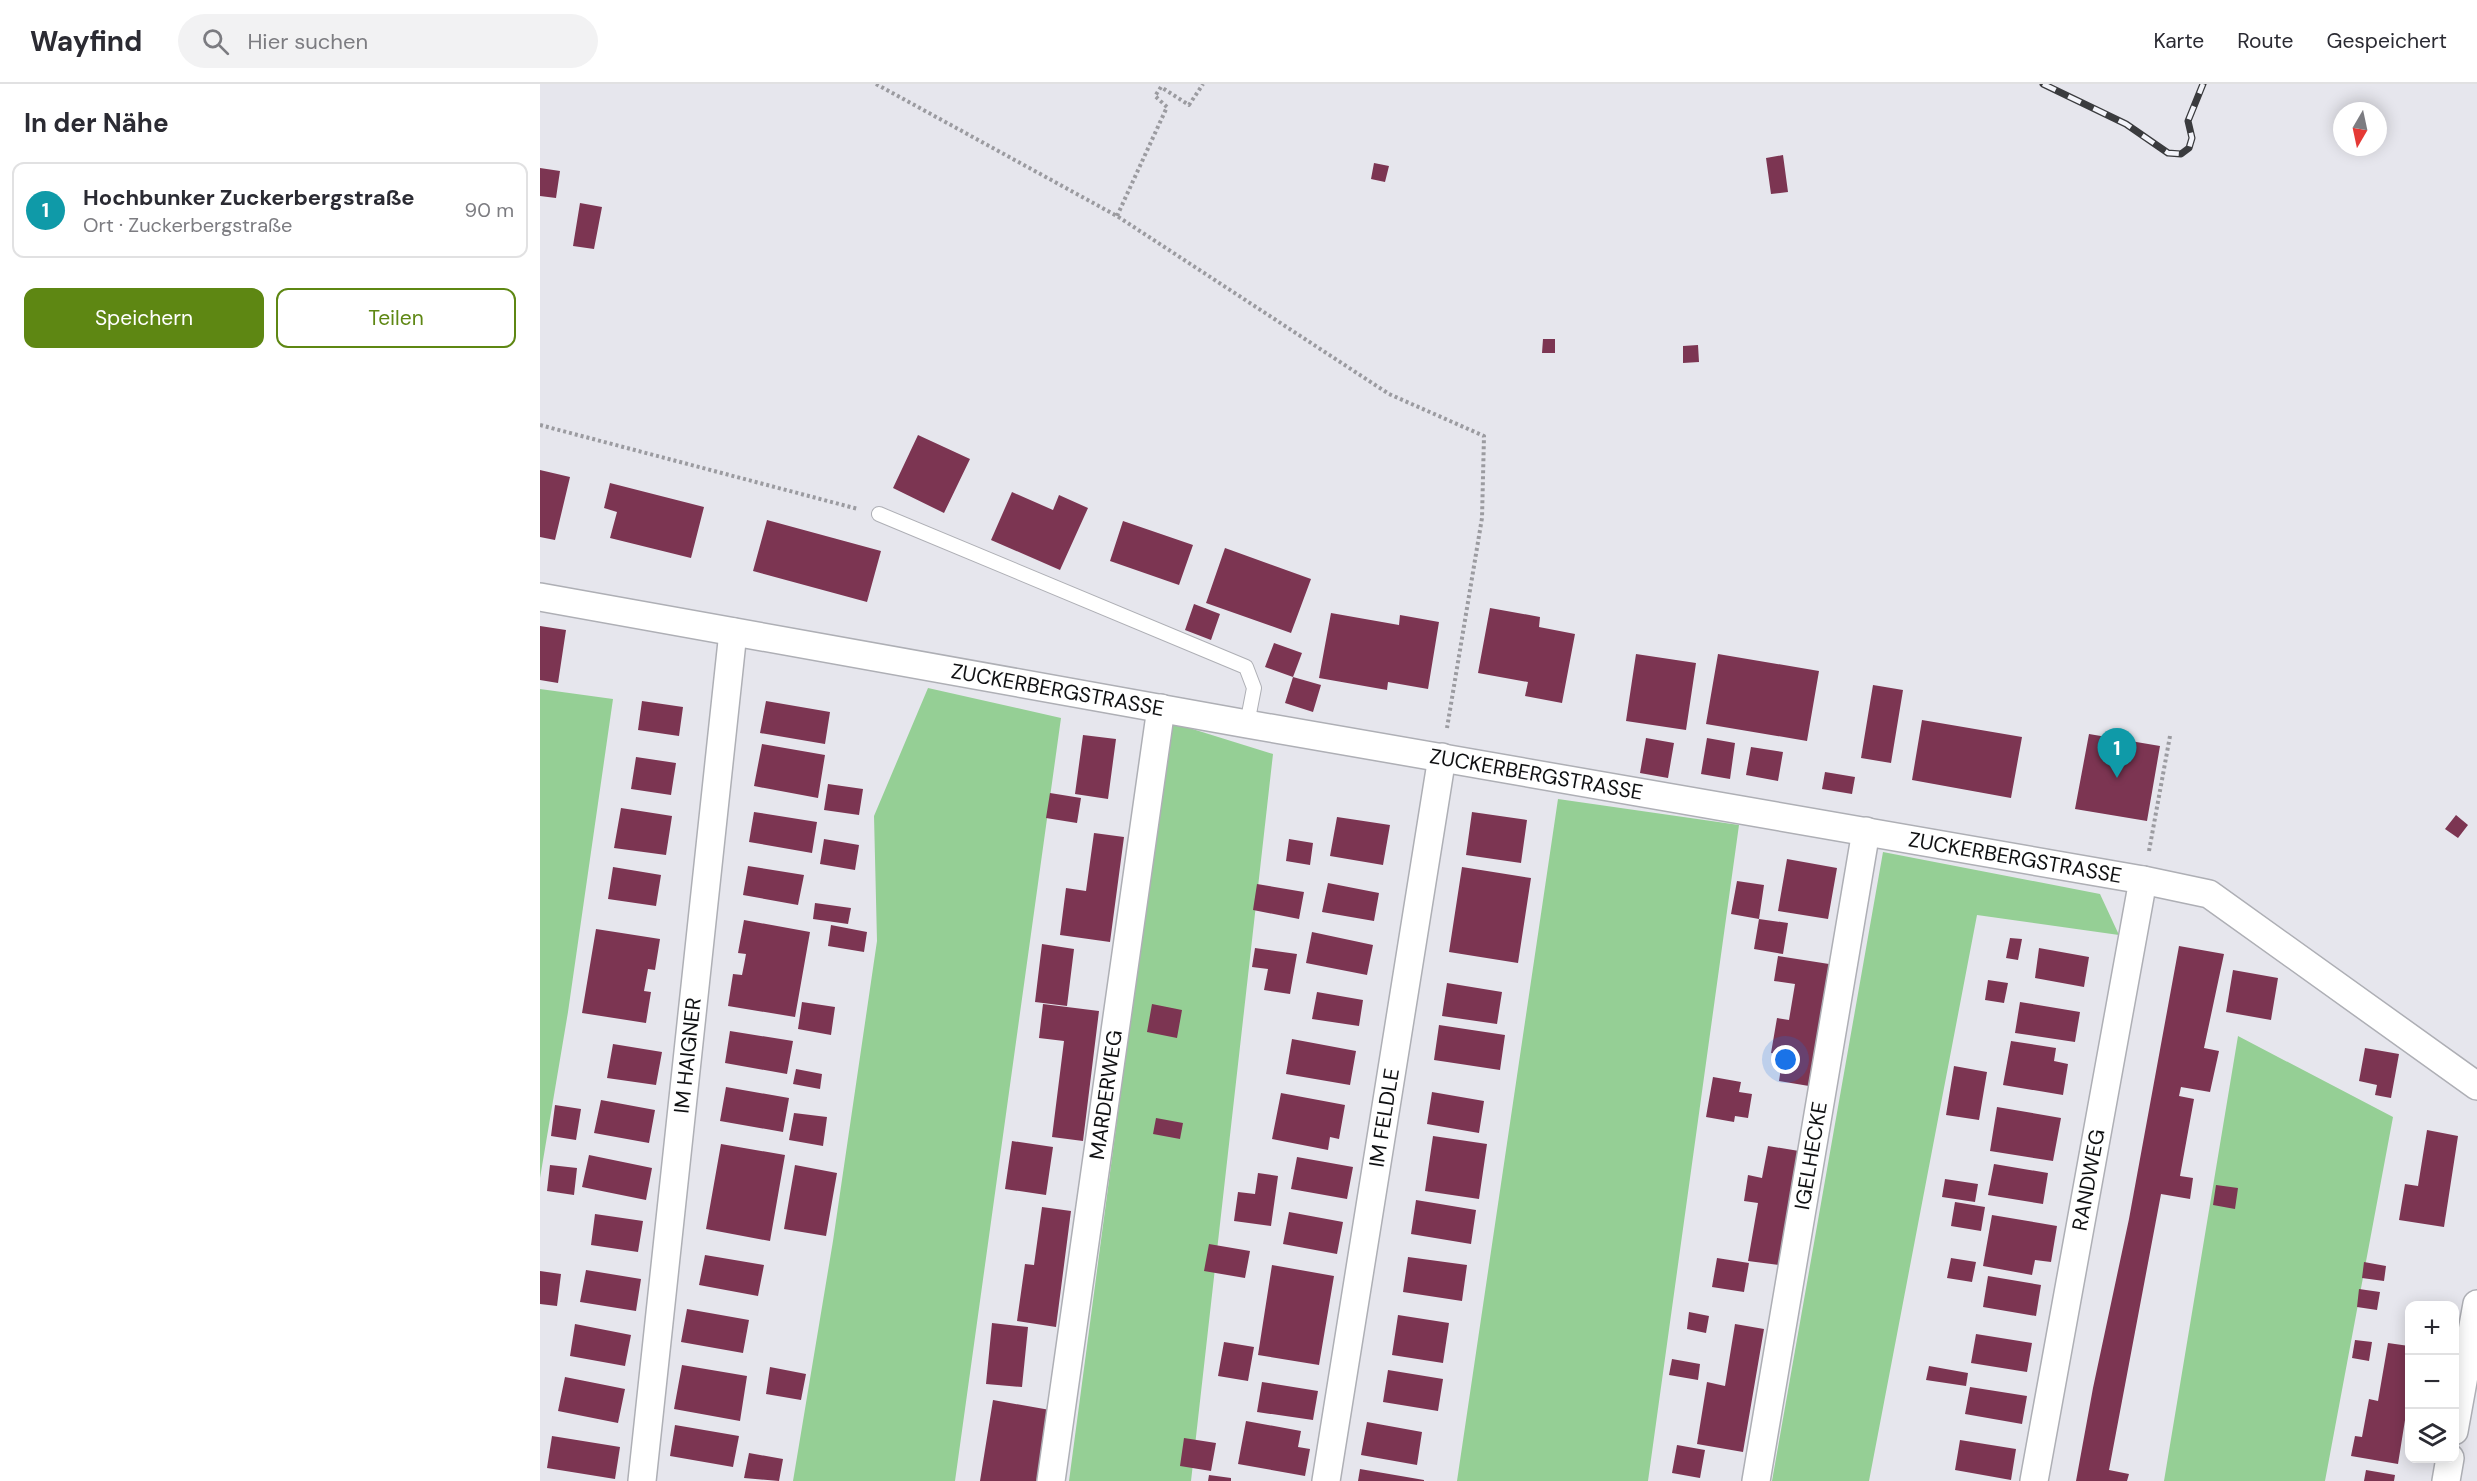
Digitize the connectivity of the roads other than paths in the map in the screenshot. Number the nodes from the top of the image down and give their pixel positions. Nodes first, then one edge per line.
1 (879, 514) road end
2 (540, 597) edge
3 (733, 632) junction
4 (1161, 708) junction
5 (1247, 724) junction
6 (1442, 756) junction
7 (1866, 831) junction
8 (2144, 880) junction
9 (2477, 1086) edge
10 (2477, 1304) edge
11 (2458, 1409) edge
12 (2449, 1463) edge
13 (642, 1481) edge
14 (1051, 1481) edge
15 (1326, 1481) edge
16 (1756, 1481) edge
17 (2034, 1481) edge
18 (2446, 1481) edge

1 - 5 lane
2 - 3 street, ZUCKERBERGSTRASSE
3 - 4 street, ZUCKERBERGSTRASSE
3 - 13 street, IM HAIGNER
4 - 5 street, ZUCKERBERGSTRASSE
4 - 14 street, MARDERWEG
5 - 6 street, ZUCKERBERGSTRASSE
6 - 7 street, ZUCKERBERGSTRASSE
6 - 15 street, IM FELDLE
7 - 8 street, ZUCKERBERGSTRASSE
7 - 16 street, IGELHECKE
8 - 9 street, ZUCKERBERGSTRASSE
8 - 17 street, RANDWEG
10 - 11 street
12 - 18 street

